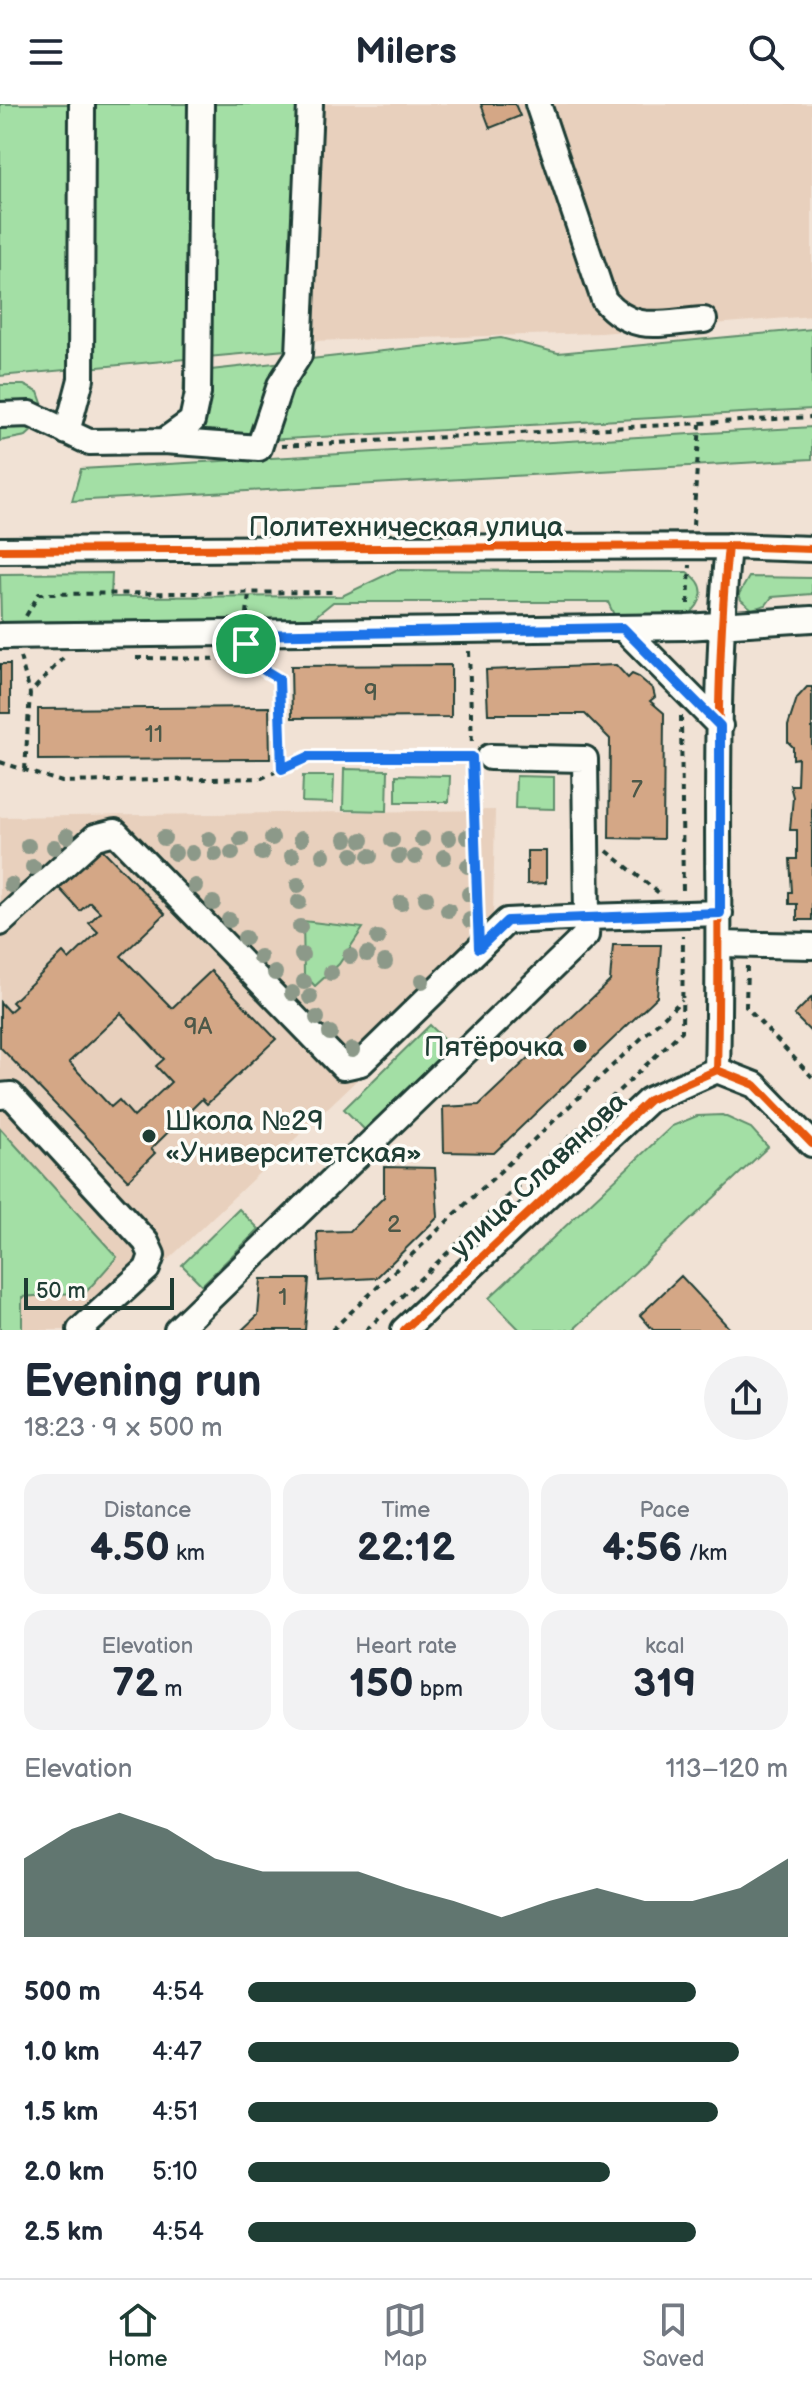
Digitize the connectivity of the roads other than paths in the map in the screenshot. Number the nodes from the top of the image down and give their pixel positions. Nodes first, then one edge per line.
1 (82, 104) edge
2 (201, 104) edge
3 (310, 104) edge
4 (538, 104) edge
5 (704, 320) dead end
6 (0, 415) edge
7 (67, 432) junction
8 (164, 441) junction
9 (728, 546) junction
10 (812, 549) edge
11 (0, 550) edge
12 (812, 619) edge
13 (720, 626) junction
14 (623, 628) junction
15 (7, 636) edge
16 (720, 726) junction
17 (481, 757) road end
18 (720, 913) junction
19 (587, 917) junction
20 (0, 923) edge
21 (721, 944) junction
22 (812, 946) edge
23 (717, 1070) junction
24 (0, 1096) edge
25 (812, 1144) edge
26 (80, 1330) edge
27 (177, 1330) edge
28 (404, 1330) edge

1 - 7 street
2 - 8 street
3 - 8 street
4 - 5 street
6 - 7 street
7 - 8 street
9 - 10 street, Политехническая улица
9 - 11 street, Политехническая улица
9 - 13 street
12 - 13 street
13 - 14 street
13 - 16 street
14 - 15 street
14 - 16 street
16 - 18 street
17 - 19 street
18 - 19 street
18 - 21 street
19 - 20 street
19 - 27 street
21 - 22 street
21 - 23 street
23 - 25 street
23 - 28 street, улица Славянова
24 - 26 street

